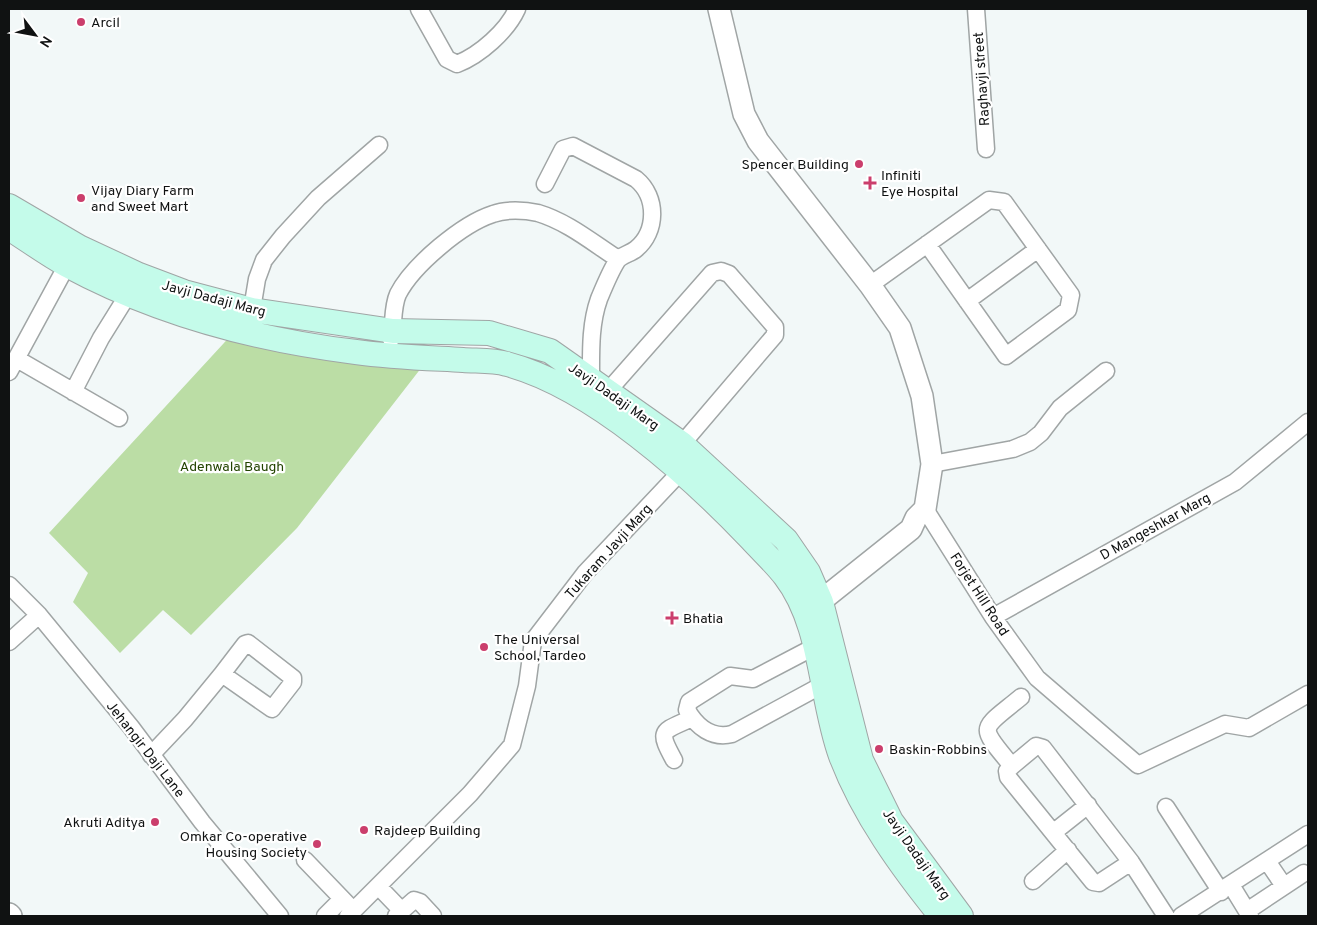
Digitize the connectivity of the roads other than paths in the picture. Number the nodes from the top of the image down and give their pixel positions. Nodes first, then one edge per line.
1 (419, 9) edge
2 (517, 9) edge
3 (719, 9) edge
4 (976, 9) edge
5 (379, 145) dead end
6 (986, 149) dead end
7 (545, 184) dead end
8 (9, 206) edge
9 (9, 228) edge
10 (927, 244) junction
11 (1038, 249) junction
12 (618, 259) junction
13 (67, 265) junction
14 (134, 284) junction
15 (870, 285) junction
16 (967, 301) junction
17 (210, 310) junction
18 (252, 310) junction
19 (393, 331) junction
20 (248, 334) junction
21 (387, 356) junction
22 (13, 365) edge
23 (1106, 371) dead end
24 (599, 385) junction
25 (73, 392) junction
26 (119, 418) dead end
27 (1308, 422) edge
28 (686, 457) junction
29 (932, 464) junction
30 (920, 514) junction
31 (9, 585) edge
32 (811, 603) junction
33 (39, 615) junction
34 (994, 617) junction
35 (9, 642) edge
36 (814, 647) junction
37 (222, 674) dead end
38 (824, 684) junction
39 (1308, 694) edge
40 (1021, 697) dead end
41 (692, 718) junction
42 (151, 755) junction
43 (674, 760) dead end
44 (1012, 766) junction
45 (869, 796) junction
46 (1088, 805) junction
47 (1166, 807) dead end
48 (1054, 832) junction
49 (1308, 834) edge
50 (1068, 850) junction
51 (305, 860) dead end
52 (1267, 861) junction
53 (1131, 862) junction
54 (917, 873) junction
55 (1304, 873) dead end
56 (1033, 881) dead end
57 (378, 886) junction
58 (1284, 886) junction
59 (1226, 888) junction
60 (342, 899) junction
61 (275, 910) edge
62 (405, 912) edge
63 (1248, 913) edge
64 (351, 914) edge
65 (293, 916) edge
66 (325, 916) edge
67 (433, 916) edge
68 (941, 916) edge
69 (961, 916) edge
70 (1166, 916) edge
71 (1181, 916) edge

1 - 2 street
3 - 15 street
4 - 6 street, Raghavji street
5 - 18 street
7 - 12 street
8 - 14 main road, Javji Dadaji Marg
9 - 13 main road, Javji Dadaji Marg
10 - 11 street
10 - 15 street
10 - 16 street
11 - 16 street
11 - 16 street
12 - 19 street
12 - 24 street
13 - 14 main road, Javji Dadaji Marg
13 - 22 street
14 - 17 main road, Javji Dadaji Marg
14 - 25 street
15 - 29 street
17 - 18 main road, Javji Dadaji Marg
17 - 20 main road, Javji Dadaji Marg
18 - 19 main road, Javji Dadaji Marg
18 - 20 street
19 - 21 street
19 - 24 main road, Javji Dadaji Marg
20 - 21 main road, Javji Dadaji Marg
21 - 28 main road, Javji Dadaji Marg
22 - 25 street
23 - 29 street
24 - 28 main road, Javji Dadaji Marg
24 - 28 street, Tukaram Javji Marg
25 - 26 street
27 - 34 street, D Mangeshkar Marg
28 - 32 main road, Javji Dadaji Marg
28 - 57 street, Tukaram Javji Marg
29 - 30 street
30 - 32 street
30 - 34 street, Forjet Hill Road
31 - 33 street, Jehangir Daji Lane
32 - 36 main road, Javji Dadaji Marg
32 - 45 main road, Javji Dadaji Marg
33 - 35 street
33 - 42 street, Jehangir Daji Lane
34 - 39 street, Forjet Hill Road
36 - 38 main road, Javji Dadaji Marg
36 - 41 street
37 - 42 street
38 - 41 street
38 - 45 main road, Javji Dadaji Marg
40 - 44 street
41 - 43 street
42 - 61 street, Jehangir Daji Lane
44 - 46 street
44 - 48 street
45 - 54 main road, Javji Dadaji Marg
46 - 48 street
46 - 53 street
47 - 59 street
48 - 50 street
49 - 52 street
50 - 53 street
50 - 56 street
51 - 60 street
52 - 58 street
52 - 59 street
53 - 70 street
54 - 68 main road, Javji Dadaji Marg
54 - 69 main road, Javji Dadaji Marg
55 - 58 street
57 - 62 street
57 - 64 street, Tukaram Javji Marg
58 - 63 street
59 - 63 street
59 - 71 street
60 - 64 street
60 - 66 street
61 - 65 street
62 - 67 street

